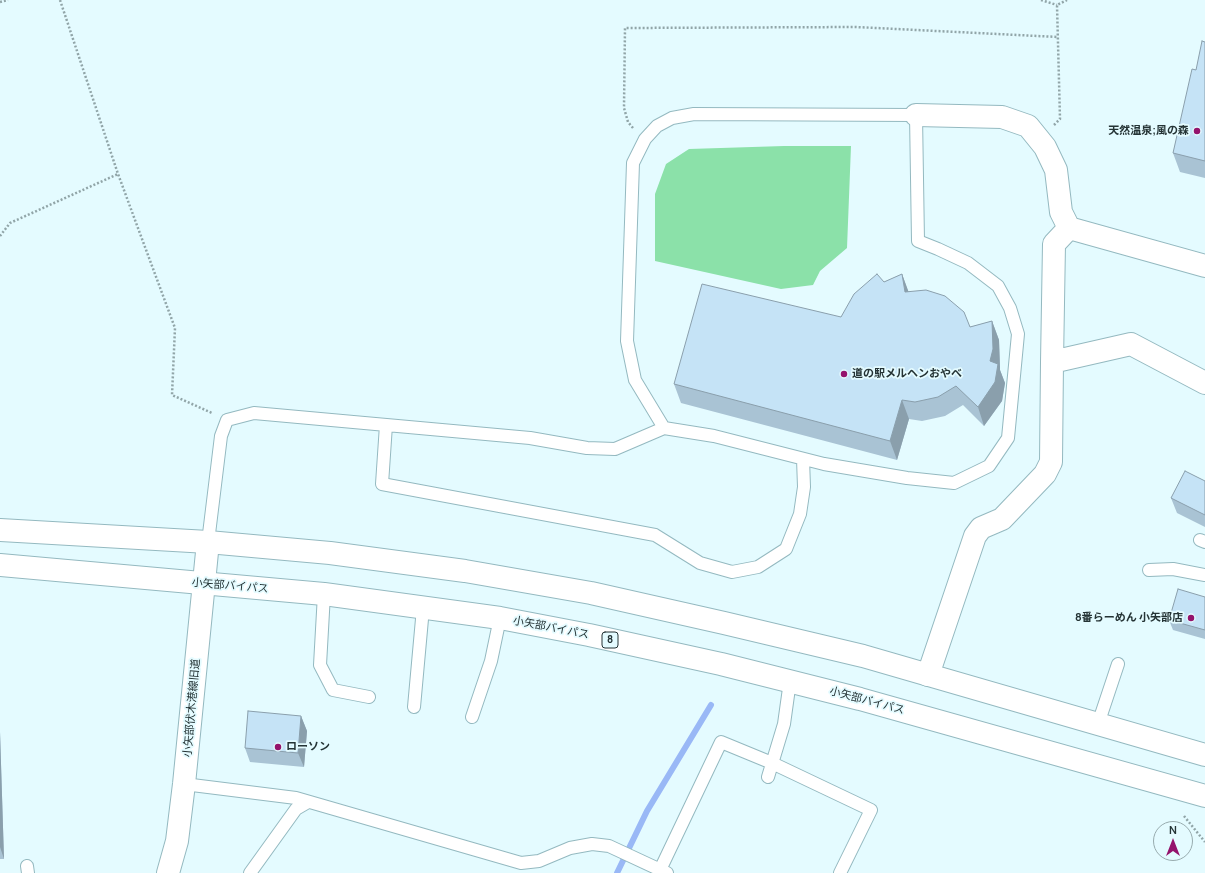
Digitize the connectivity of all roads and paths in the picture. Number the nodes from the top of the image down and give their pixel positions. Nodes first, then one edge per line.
1 (8, 0) edge
2 (60, 0) edge
3 (1041, 0) edge
4 (1067, 0) edge
5 (0, 2) edge
6 (1057, 5) junction
7 (1058, 37) junction
8 (916, 115) junction
9 (645, 139) junction
10 (1039, 139) junction
11 (118, 174) junction
12 (1069, 228) junction
13 (0, 236) edge
14 (1205, 266) edge
15 (1052, 362) junction
16 (1205, 383) edge
17 (227, 420) junction
18 (386, 425) junction
19 (664, 428) junction
20 (803, 459) junction
21 (0, 530) edge
22 (208, 542) junction
23 (0, 565) edge
24 (1149, 570) dead end
25 (1205, 575) edge
26 (204, 583) junction
27 (324, 594) junction
28 (423, 608) junction
29 (500, 618) junction
30 (1118, 664) dead end
31 (928, 675) junction
32 (790, 681) junction
33 (370, 697) dead end
34 (414, 706) dead end
35 (472, 717) dead end
36 (1098, 724) junction
37 (1205, 755) edge
38 (772, 763) junction
39 (768, 777) dead end
40 (184, 784) junction
41 (1205, 796) edge
42 (308, 802) junction
43 (1184, 816) dead end
44 (1205, 842) edge
45 (663, 871) edge
46 (168, 873) edge
47 (250, 873) edge
48 (840, 873) edge

1 - 5 path
2 - 11 path
3 - 6 path
4 - 6 path
6 - 7 path
7 - 9 path
7 - 10 path
8 - 9 lane
8 - 10 main road
8 - 20 lane
9 - 19 lane
10 - 12 main road
11 - 13 path
11 - 17 path
12 - 14 main road
12 - 15 main road
15 - 16 main road
15 - 31 main road
17 - 18 lane
17 - 22 lane
18 - 19 lane
18 - 20 lane
19 - 20 lane
21 - 22 main road
22 - 26 main road, 小矢部伏木港線旧道
22 - 31 main road
23 - 26 main road, 小矢部バイパス / 8
24 - 25 lane
26 - 27 main road, 小矢部バイパス / 8
26 - 40 main road, 小矢部伏木港線旧道
27 - 28 main road, 小矢部バイパス / 8
27 - 33 lane
28 - 29 main road, 小矢部バイパス / 8
28 - 34 lane
29 - 32 main road, 小矢部バイパス / 8
29 - 35 lane
30 - 36 lane
31 - 36 main road
32 - 38 lane
32 - 41 main road, 小矢部バイパス / 8
36 - 37 main road
38 - 39 lane
38 - 45 lane
38 - 48 lane
40 - 42 lane
40 - 46 main road, 小矢部伏木港線旧道
42 - 45 lane
42 - 47 lane
43 - 44 path

